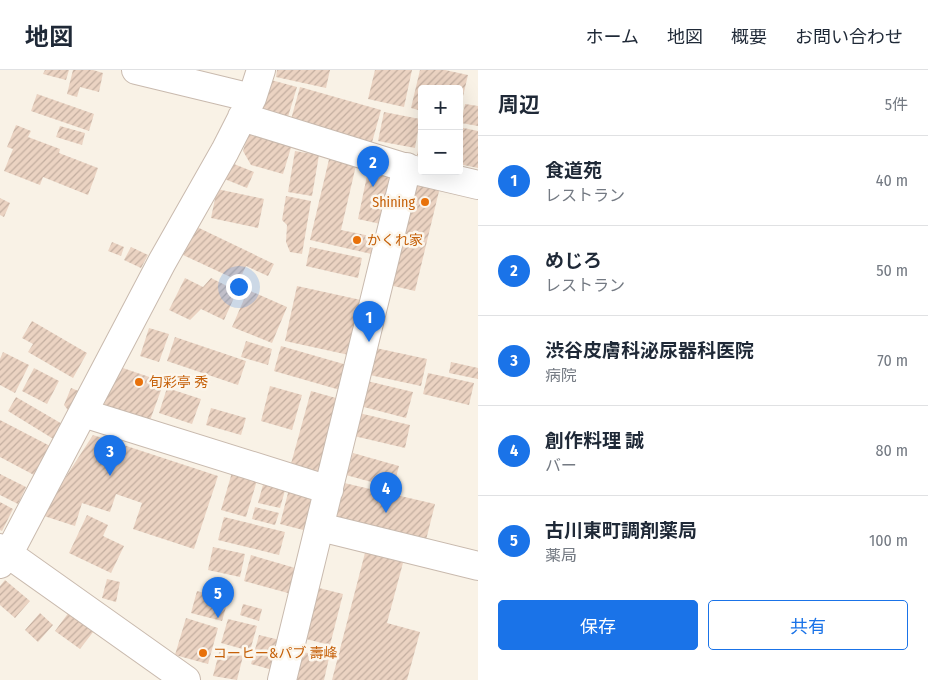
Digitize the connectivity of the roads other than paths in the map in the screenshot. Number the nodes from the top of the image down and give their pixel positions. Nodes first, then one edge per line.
1 (136, 70) edge
2 (261, 70) edge
3 (247, 107) junction
4 (407, 167) junction
5 (478, 185) edge
6 (83, 413) junction
7 (329, 490) junction
8 (320, 527) junction
9 (3, 555) edge
10 (478, 566) edge
11 (186, 680) edge
12 (282, 680) edge

1 - 3 street
2 - 3 street
3 - 4 street
3 - 6 street
4 - 5 street
4 - 7 street
6 - 7 street
6 - 9 street
7 - 8 street
8 - 10 street
8 - 12 street
9 - 11 street

